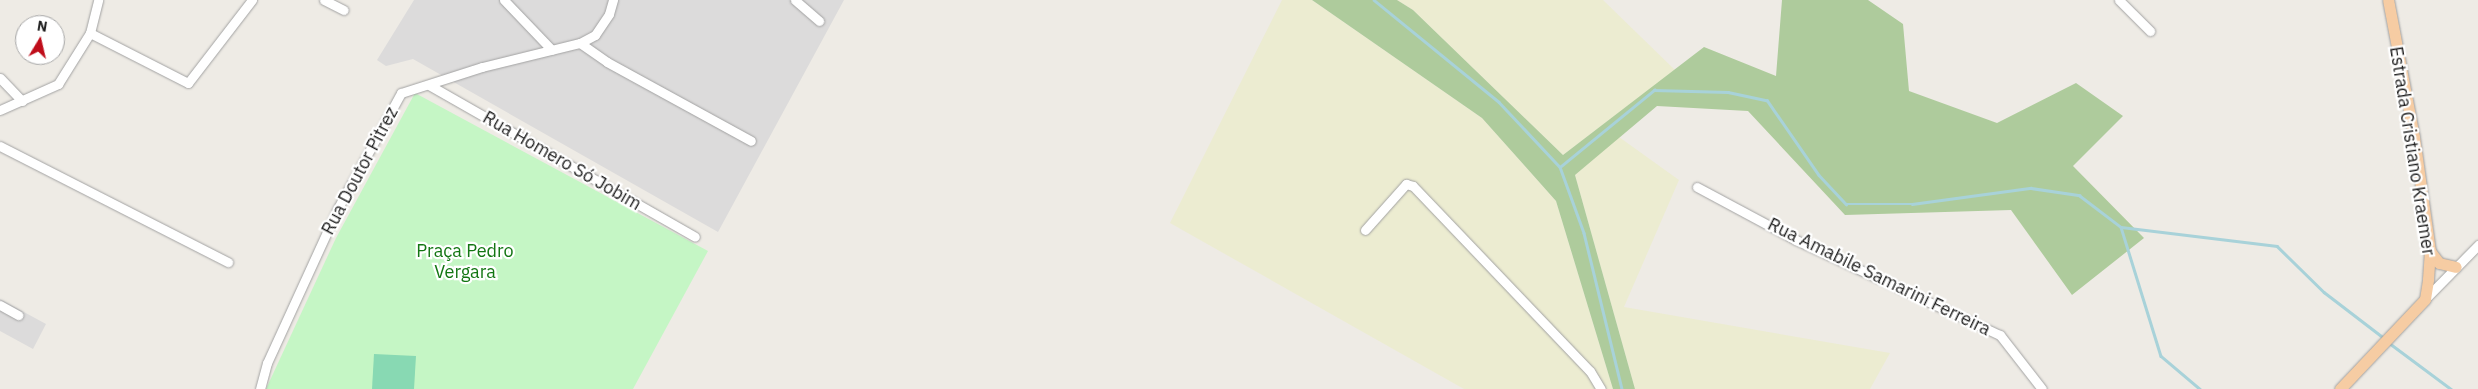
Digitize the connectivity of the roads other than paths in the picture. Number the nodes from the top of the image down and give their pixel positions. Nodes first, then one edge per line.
1 (98, 0) edge
2 (252, 0) edge
3 (324, 0) edge
4 (504, 0) edge
5 (613, 0) edge
6 (795, 0) edge
7 (2119, 0) edge
8 (2389, 1) edge
9 (344, 10) dead end
10 (819, 21) dead end
11 (2150, 31) dead end
12 (90, 33) junction
13 (580, 43) junction
14 (552, 50) junction
15 (0, 78) edge
16 (429, 85) junction
17 (22, 101) junction
18 (0, 110) edge
19 (751, 141) dead end
20 (0, 146) edge
21 (1697, 188) dead end
22 (1364, 230) dead end
23 (695, 237) dead end
24 (2478, 245) edge
25 (2430, 251) junction
26 (228, 262) dead end
27 (2456, 267) junction
28 (2425, 299) junction
29 (0, 305) edge
30 (18, 315) dead end
31 (260, 389) edge
32 (1601, 389) edge
33 (2042, 389) edge
34 (2340, 389) edge

1 - 12 street
2 - 12 street
3 - 9 street
4 - 14 street
5 - 13 street, Rua Doutor Pitrez
6 - 10 street
7 - 11 street
8 - 25 main road, Estrada Cristiano Kraemer
12 - 17 street
13 - 14 street, Rua Doutor Pitrez
13 - 19 street
14 - 16 street, Rua Doutor Pitrez
15 - 17 street
16 - 23 street, Rua Homero Só Jobim
16 - 31 street, Rua Doutor Pitrez
17 - 18 street
20 - 26 street
21 - 33 street, Rua Amabile Samarini Ferreira
22 - 32 street
24 - 27 street
25 - 27 main road
25 - 28 main road, Estrada Cristiano Kraemer
27 - 28 street
28 - 34 main road
29 - 30 street

